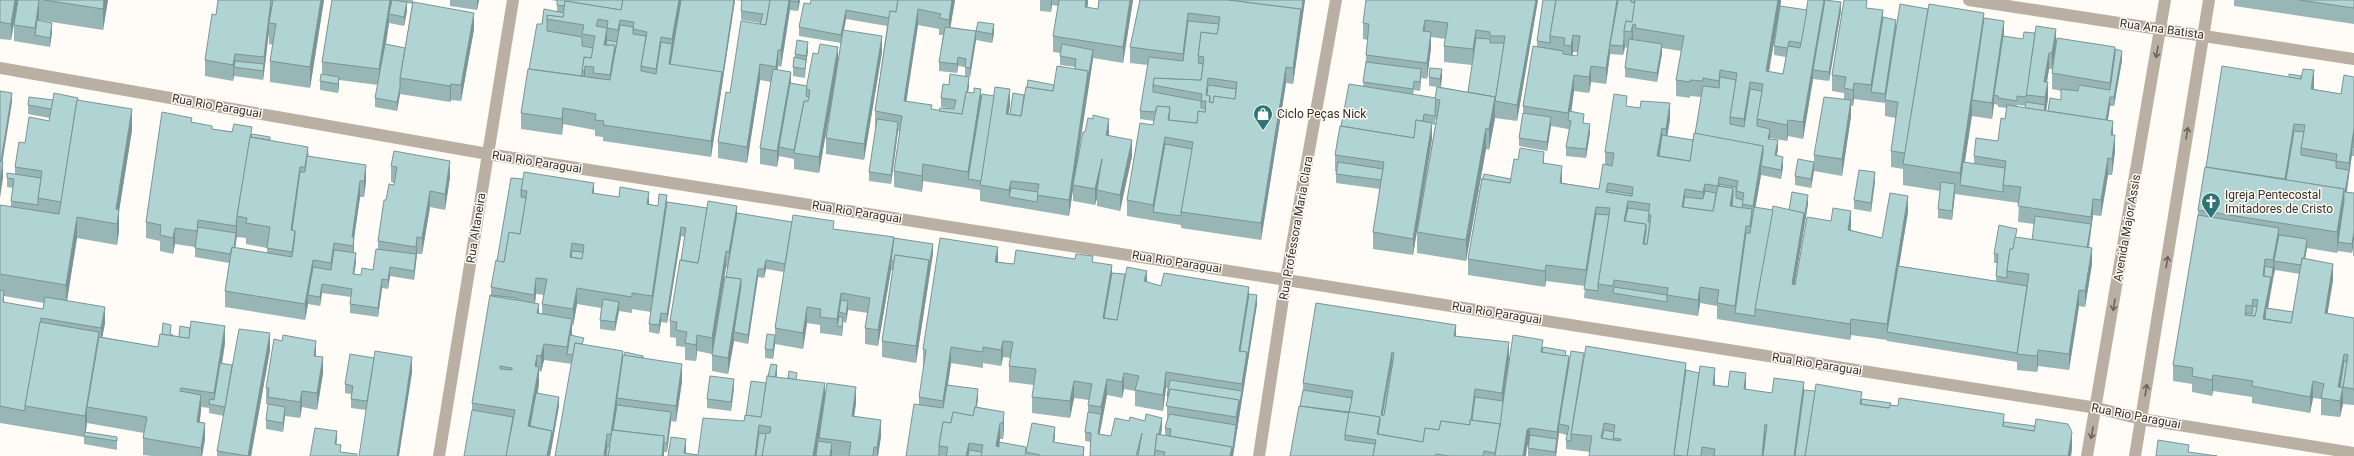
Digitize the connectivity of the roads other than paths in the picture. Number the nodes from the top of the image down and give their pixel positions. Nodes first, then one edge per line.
1 (513, 0) edge
2 (1336, 0) edge
3 (1969, 0) edge
4 (2165, 0) edge
5 (2209, 0) edge
6 (2160, 30) junction
7 (2204, 34) junction
8 (2354, 59) edge
9 (0, 68) edge
10 (488, 154) junction
11 (1286, 279) junction
12 (2097, 408) junction
13 (2141, 419) junction
14 (2354, 453) edge
15 (439, 456) edge
16 (1259, 456) edge
17 (2087, 456) edge
18 (2134, 456) edge

1 - 10 street, Rua Altaneira
2 - 11 street, Rua Professora Maria Clara
3 - 6 street, Rua Ana Batista
4 - 6 street, Avenida Major Assis
5 - 7 street
6 - 7 street, Rua Ana Batista
6 -> 12 street, Avenida Major Assis
7 - 8 street, Rua Ana Batista
13 -> 7 street
9 - 10 street, Rua Rio Paraguai
10 - 11 street, Rua Rio Paraguai
10 - 15 street, Rua Altaneira
11 - 12 street, Rua Rio Paraguai
11 - 16 street, Rua Professora Maria Clara
12 - 13 street, Rua Rio Paraguai
12 -> 17 street, Avenida Major Assis
13 - 14 street, Rua Rio Paraguai
13 - 18 street

